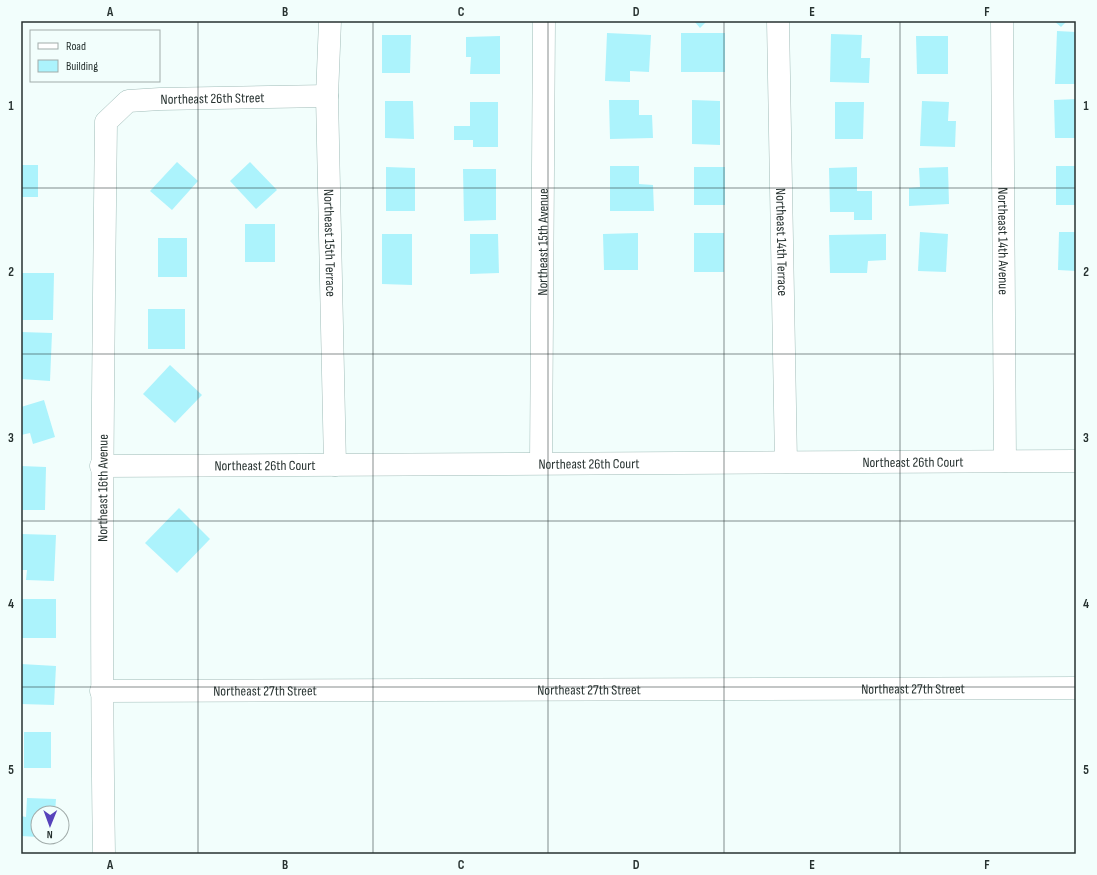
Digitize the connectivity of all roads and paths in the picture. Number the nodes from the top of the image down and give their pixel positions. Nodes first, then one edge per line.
1 (330, 21) edge
2 (544, 21) edge
3 (778, 21) edge
4 (1002, 21) edge
5 (327, 96) junction
6 (106, 122) joint
7 (1005, 461) junction
8 (1076, 461) edge
9 (786, 462) junction
10 (541, 463) junction
11 (335, 464) junction
12 (101, 466) junction
13 (1076, 688) edge
14 (101, 691) junction
15 (104, 854) edge

1 - 5 street, Northeast 15th Terrace
2 - 10 street, Northeast 15th Avenue
3 - 9 street, Northeast 14th Terrace
4 - 7 street, Northeast 14th Avenue
5 - 6 street, Northeast 26th Street
5 - 11 street, Northeast 15th Terrace
6 - 12 street, Northeast 16th Avenue
7 - 8 street, Northeast 26th Court
7 - 9 street, Northeast 26th Court
9 - 10 street, Northeast 26th Court
10 - 11 street, Northeast 26th Court
11 - 12 street, Northeast 26th Court
12 - 14 street, Northeast 16th Avenue
13 - 14 street, Northeast 27th Street
14 - 15 street, Northeast 16th Avenue

